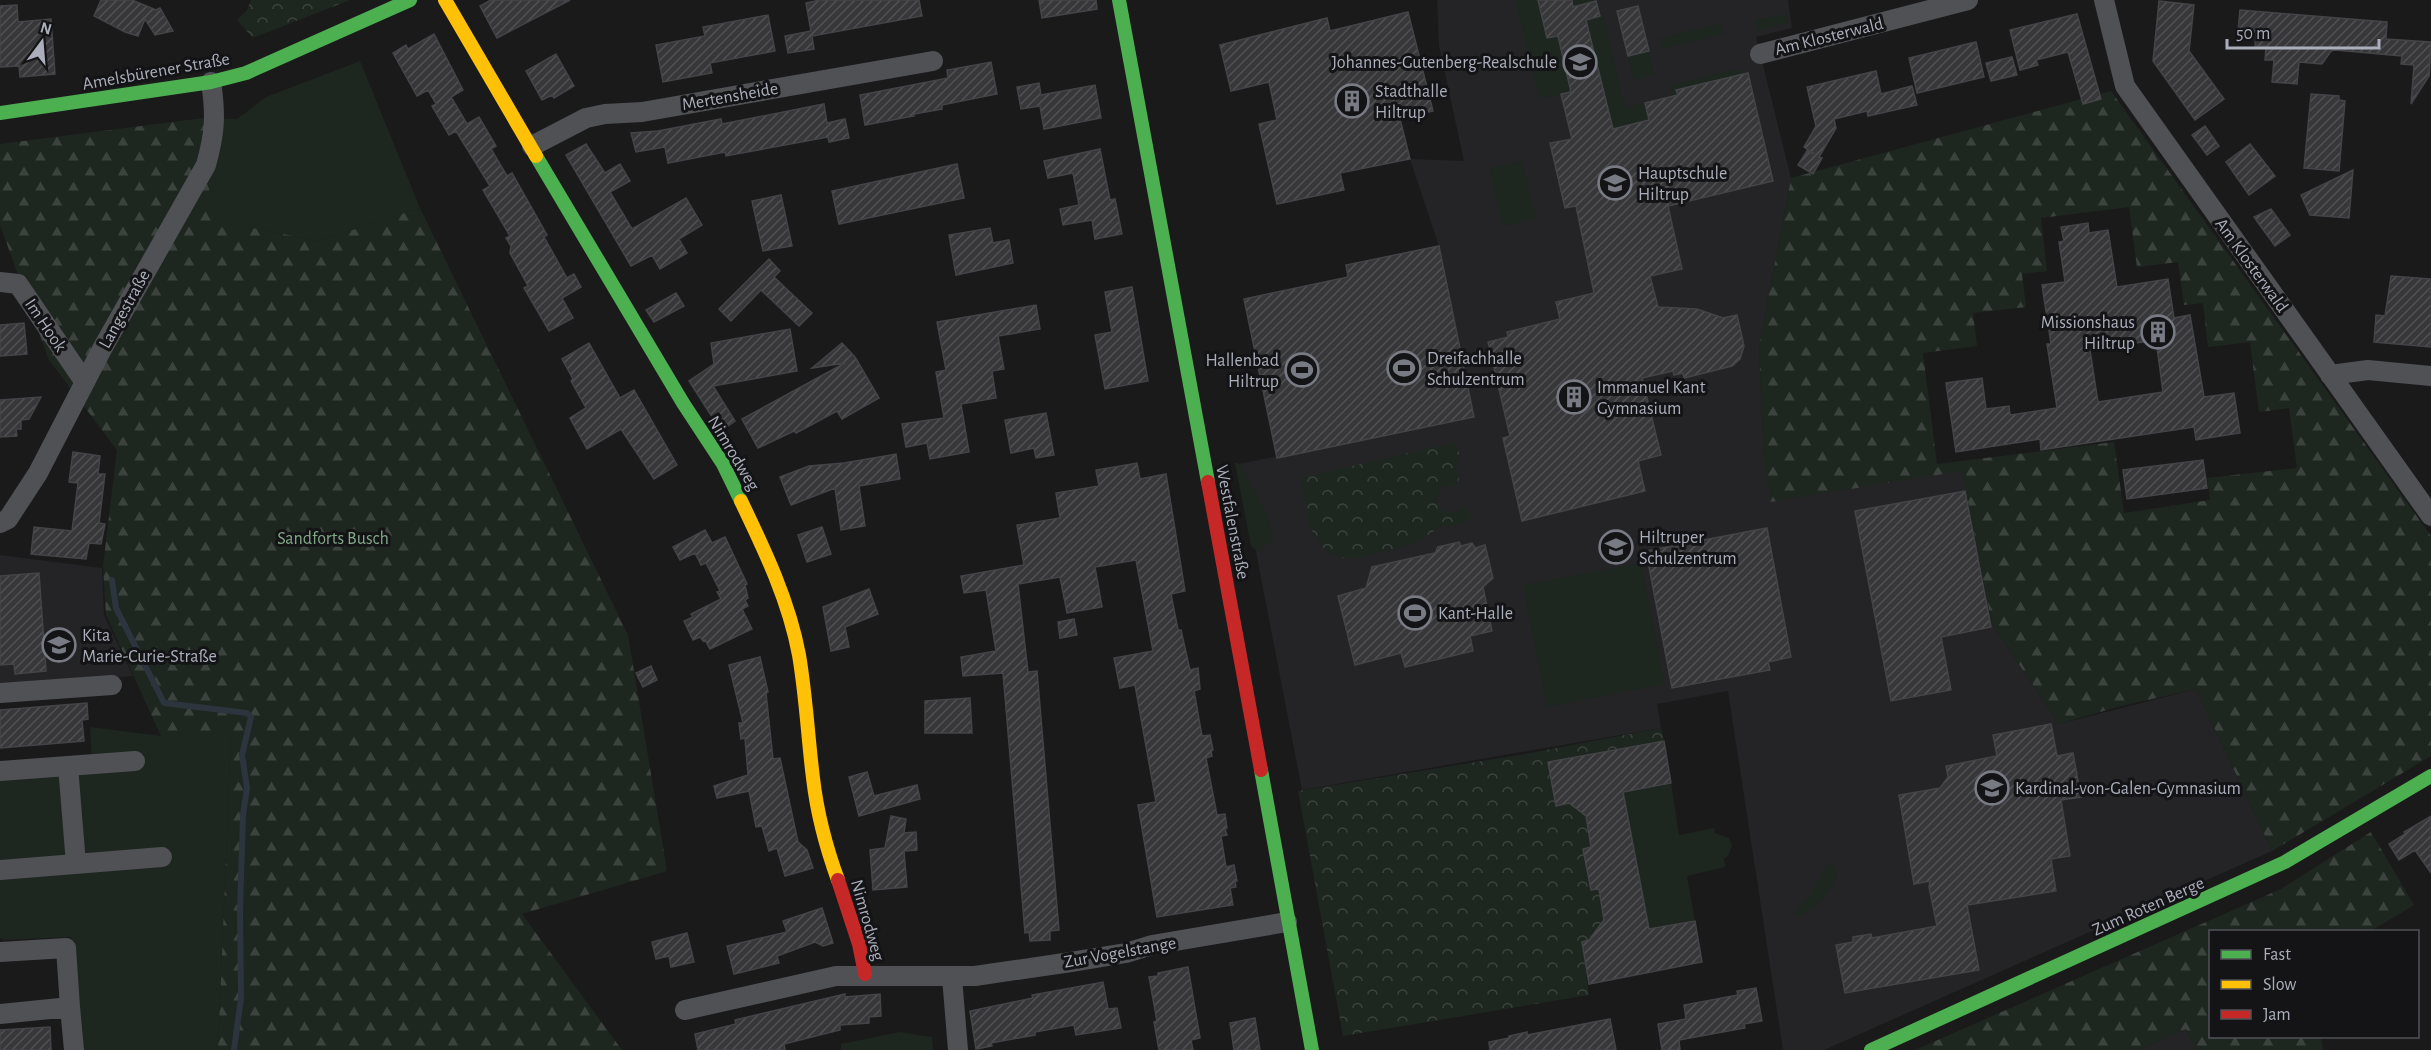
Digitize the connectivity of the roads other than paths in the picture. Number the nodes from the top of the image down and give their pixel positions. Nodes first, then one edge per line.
1 (410, 0) edge
2 (446, 0) edge
3 (1119, 0) edge
4 (1968, 0) edge
5 (2104, 0) edge
6 (1760, 54) dead end
7 (933, 61) dead end
8 (211, 82) junction
9 (0, 113) edge
10 (532, 147) junction
11 (0, 282) edge
12 (2330, 375) junction
13 (2431, 376) edge
14 (84, 381) junction
15 (2431, 516) edge
16 (0, 524) edge
17 (112, 685) dead end
18 (0, 693) edge
19 (135, 761) dead end
20 (68, 766) junction
21 (0, 771) edge
22 (2431, 776) edge
23 (162, 857) dead end
24 (76, 864) junction
25 (0, 870) edge
26 (1287, 922) junction
27 (0, 952) edge
28 (865, 974) junction
29 (952, 977) junction
30 (70, 1007) junction
31 (685, 1010) dead end
32 (0, 1014) edge
33 (74, 1050) edge
34 (958, 1050) edge
35 (1312, 1050) edge
36 (1871, 1050) edge

1 - 8 street, Amelsbürener Straße
2 - 10 street, Nimrodweg
3 - 26 street, Westfalenstraße
4 - 6 street, Am Klosterwald
5 - 12 street, Am Klosterwald
7 - 10 street, Mertensheide
8 - 9 street, Amelsbürener Straße
8 - 14 street, Langestraße
10 - 28 street, Nimrodweg
11 - 14 street, Im Hook
12 - 13 street
12 - 15 street, Am Klosterwald
14 - 16 street, Langestraße
17 - 18 street
19 - 20 street
20 - 21 street
20 - 24 street
22 - 36 street, Zum Roten Berge
23 - 24 street
24 - 25 street
26 - 29 street, Zur Vogelstange
26 - 35 street, Westfalenstraße
27 - 30 street
28 - 29 street, Zur Vogelstange
28 - 31 street, Zur Vogelstange
29 - 34 street
30 - 32 street
30 - 33 street

